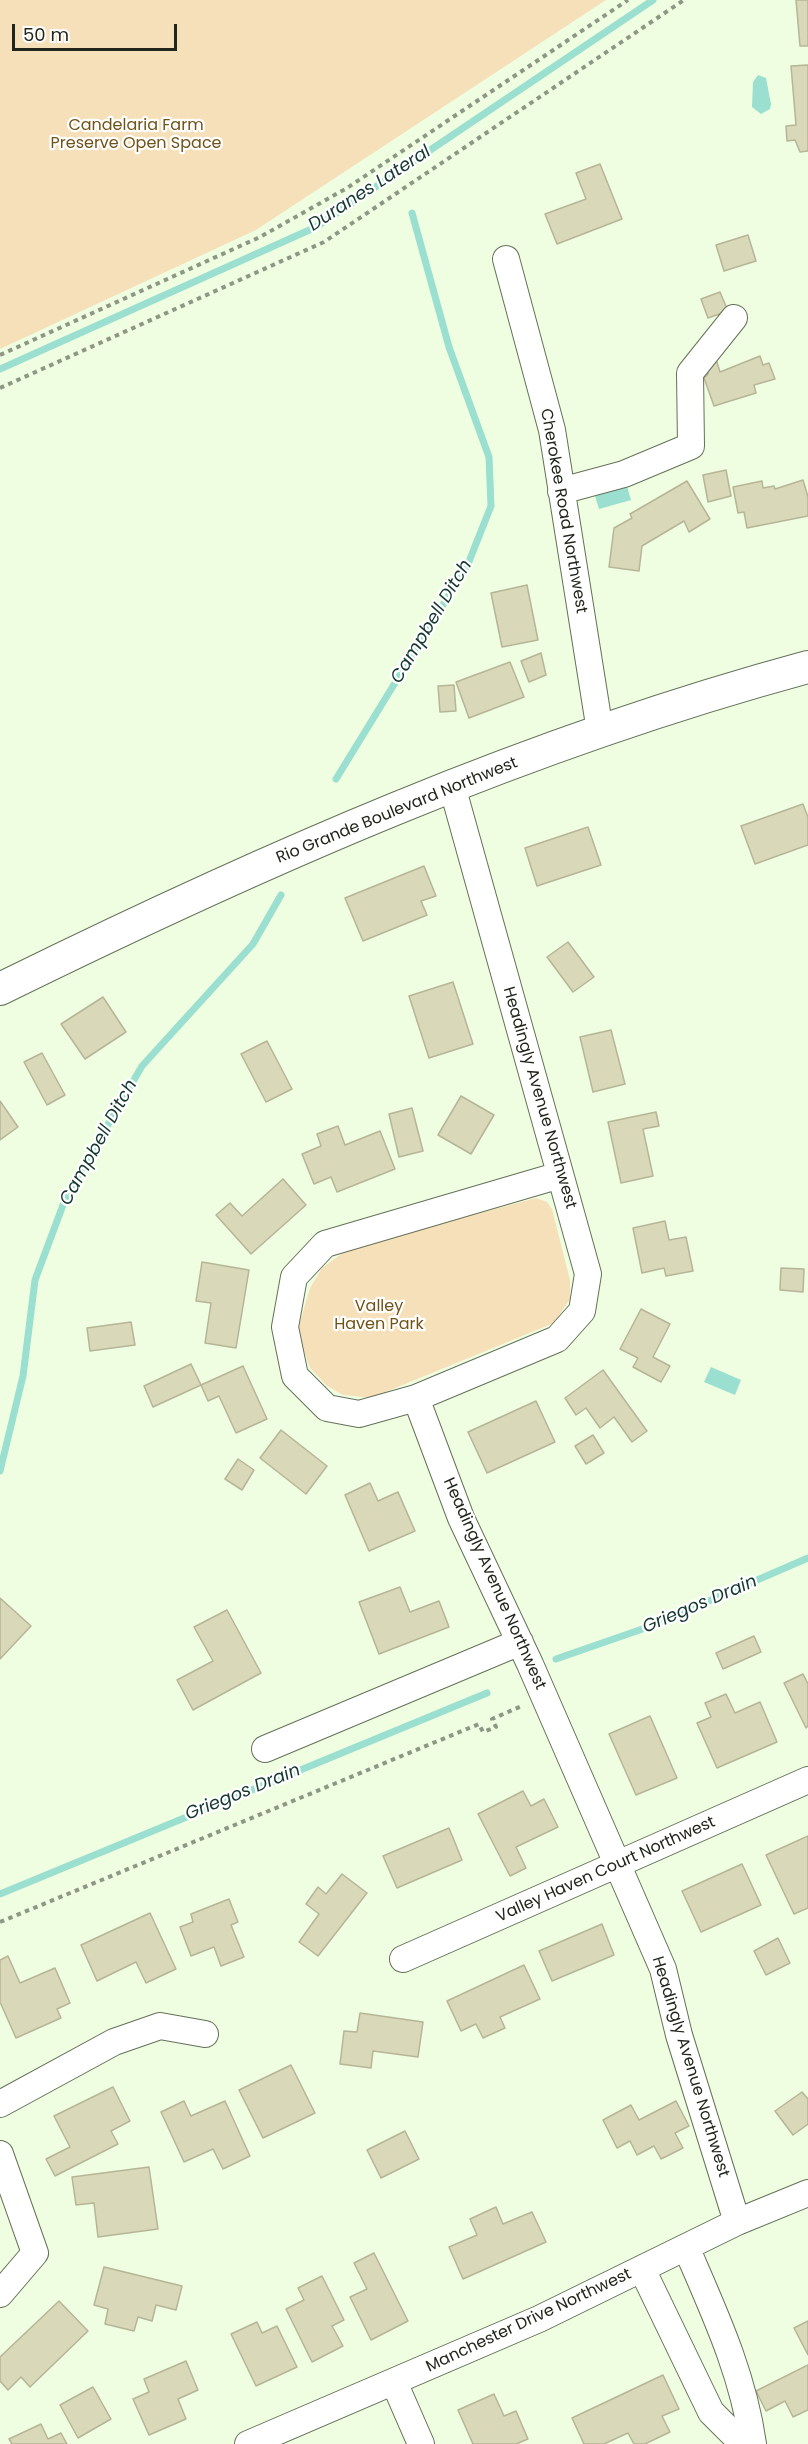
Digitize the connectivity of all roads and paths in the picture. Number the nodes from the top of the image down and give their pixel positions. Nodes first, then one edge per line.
1 (628, 0) edge
2 (684, 0) edge
3 (506, 259) dead end
4 (734, 318) dead end
5 (0, 355) edge
6 (0, 388) edge
7 (561, 491) junction
8 (808, 667) edge
9 (600, 731) junction
10 (452, 786) junction
11 (0, 989) edge
12 (560, 1175) junction
13 (416, 1398) junction
14 (520, 1642) junction
15 (544, 1696) junction
16 (265, 1749) dead end
17 (808, 1780) edge
18 (617, 1865) junction
19 (0, 1922) edge
20 (403, 1959) dead end
21 (205, 2034) dead end
22 (0, 2104) edge
23 (0, 2154) edge
24 (808, 2193) edge
25 (737, 2222) junction
26 (686, 2247) junction
27 (642, 2269) junction
28 (0, 2294) edge
29 (394, 2382) junction
30 (248, 2444) edge
31 (421, 2444) edge
32 (743, 2444) edge
33 (753, 2444) edge

1 - 5 path
2 - 6 path
3 - 7 street, Cherokee Road Northwest
4 - 7 street
7 - 9 street, Cherokee Road Northwest
8 - 9 main road, Rio Grande Boulevard Northwest
9 - 10 main road, Rio Grande Boulevard Northwest
10 - 11 main road, Rio Grande Boulevard Northwest
10 - 12 street, Headingly Avenue Northwest
12 - 13 street, Headingly Avenue Northwest
12 - 13 street
13 - 14 street, Headingly Avenue Northwest
14 - 15 street, Headingly Avenue Northwest
14 - 16 street
15 - 18 street, Headingly Avenue Northwest
15 - 19 path
17 - 18 street, Valley Haven Court Northwest
18 - 20 street, Valley Haven Court Northwest
18 - 25 street, Headingly Avenue Northwest
21 - 22 street
23 - 28 street
24 - 25 street, Manchester Drive Northwest
25 - 26 street, Manchester Drive Northwest
26 - 27 street, Manchester Drive Northwest
26 - 33 street
27 - 29 street, Manchester Drive Northwest
27 - 32 street
29 - 30 street, Manchester Drive Northwest
29 - 31 street

